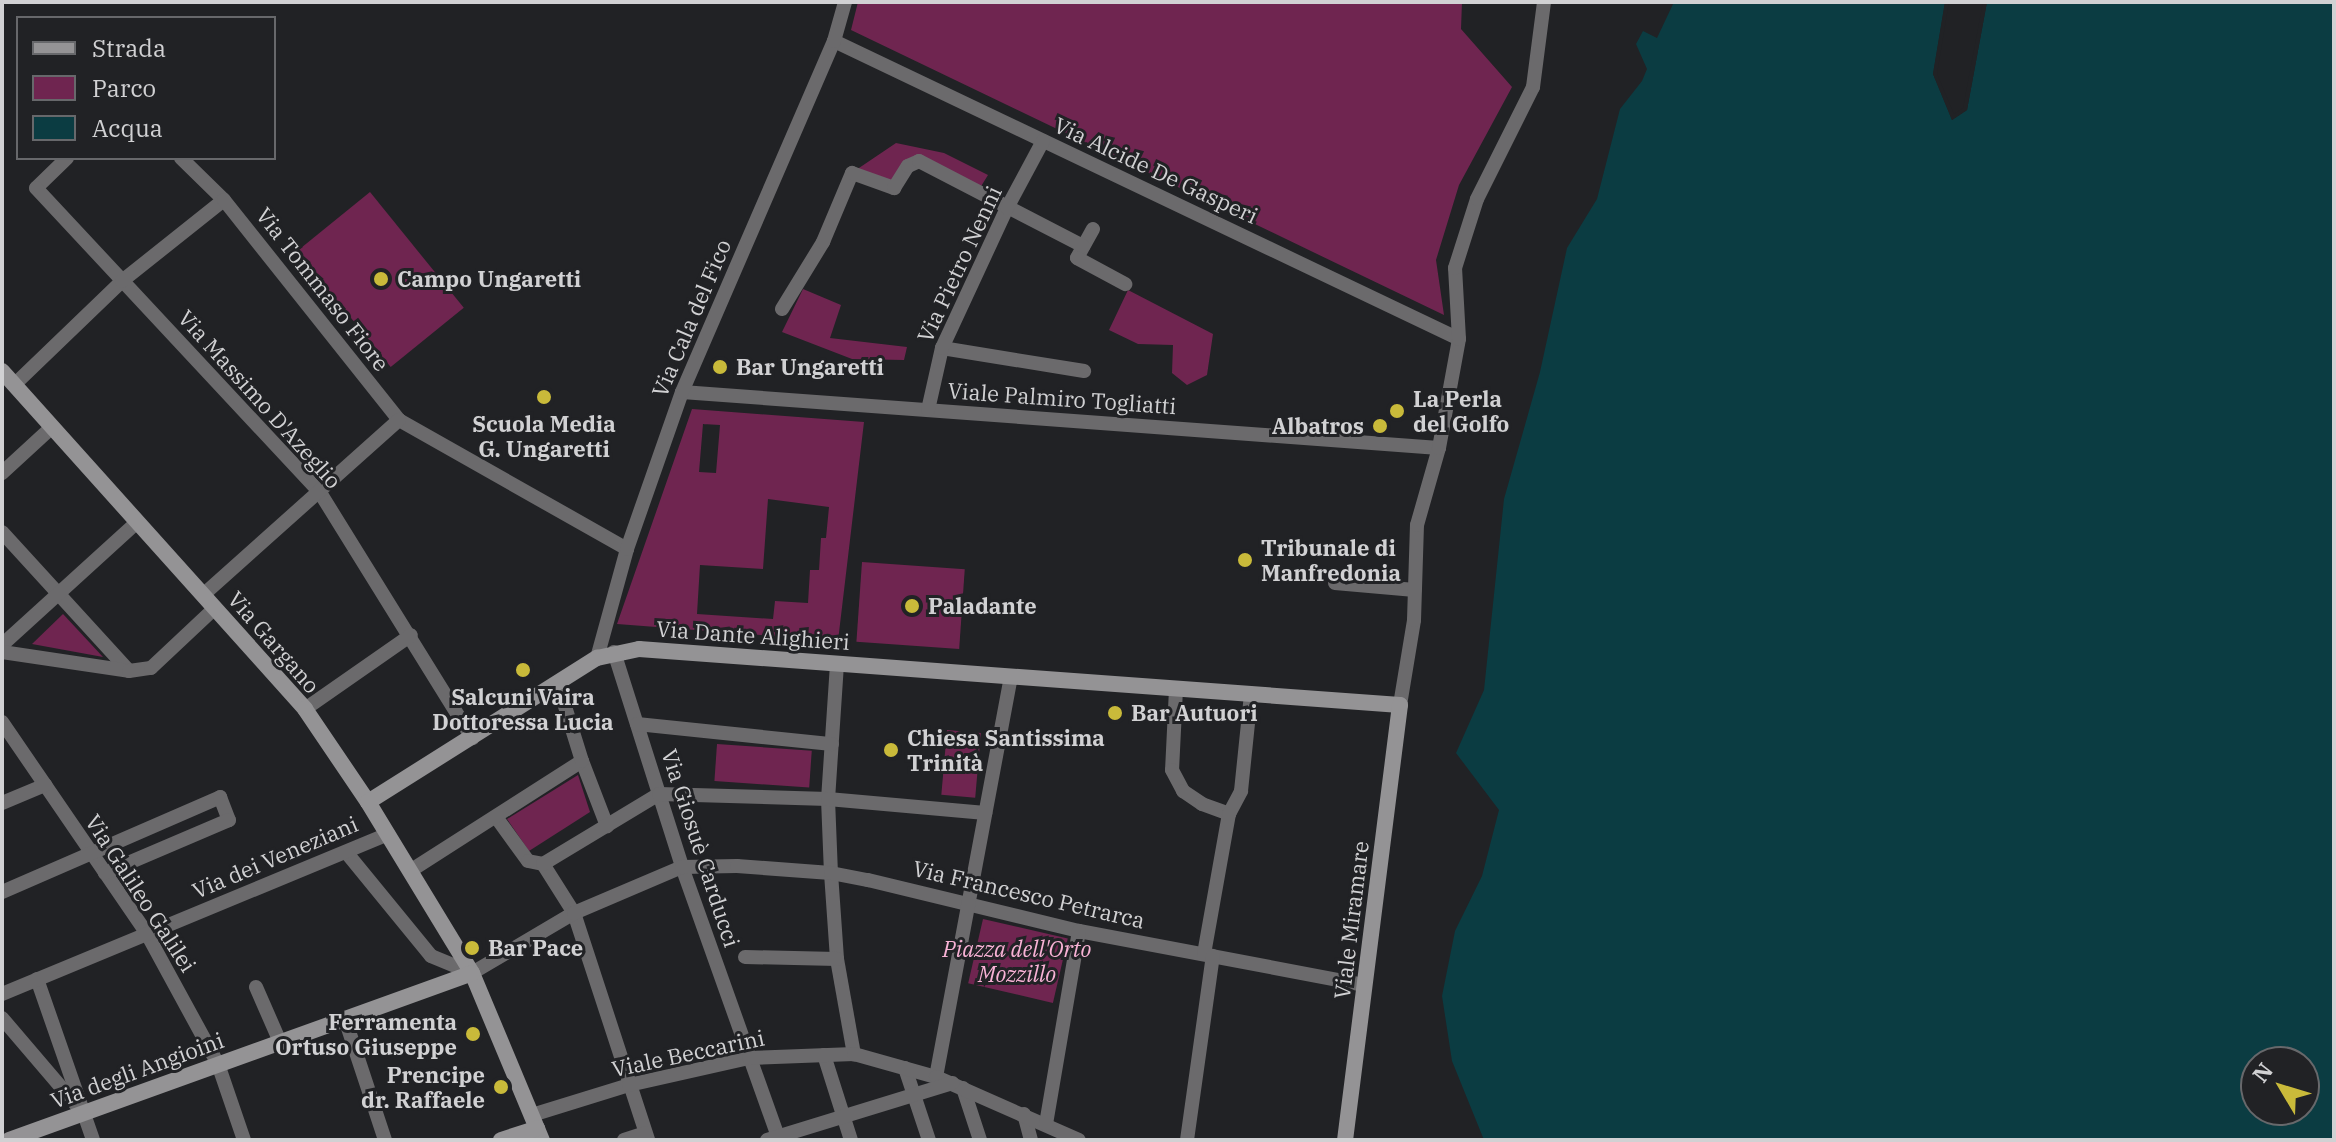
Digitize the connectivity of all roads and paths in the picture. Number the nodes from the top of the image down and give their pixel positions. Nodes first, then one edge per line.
1 (845, 2) edge
2 (1544, 2) edge
3 (834, 41) junction
4 (1043, 141) junction
5 (65, 160) edge
6 (183, 160) edge
7 (224, 200) junction
8 (1007, 208) junction
9 (1093, 229) dead end
10 (1083, 246) junction
11 (122, 281) junction
12 (1125, 284) dead end
13 (782, 309) dead end
14 (1459, 339) junction
15 (942, 348) junction
16 (2, 371) edge
17 (1084, 371) dead end
18 (14, 385) junction
19 (682, 392) junction
20 (928, 410) junction
21 (399, 420) junction
22 (52, 427) junction
23 (1439, 448) junction
24 (2, 473) edge
25 (319, 491) junction
26 (137, 522) junction
27 (2, 532) edge
28 (627, 549) junction
29 (1335, 583) dead end
30 (1415, 590) junction
31 (58, 594) junction
32 (203, 595) junction
33 (215, 608) junction
34 (411, 635) junction
35 (2, 645) edge
36 (2, 652) edge
37 (614, 652) junction
38 (597, 658) junction
39 (837, 664) junction
40 (129, 671) junction
41 (1011, 676) junction
42 (558, 684) junction
43 (1176, 689) junction
44 (1251, 694) junction
45 (1400, 705) junction
46 (305, 709) junction
47 (2, 722) edge
48 (637, 724) junction
49 (472, 738) junction
50 (832, 744) junction
51 (582, 761) junction
52 (45, 785) junction
53 (659, 794) junction
54 (828, 799) junction
55 (368, 802) junction
56 (2, 803) edge
57 (985, 813) junction
58 (1229, 814) junction
59 (496, 817) junction
60 (607, 826) junction
61 (388, 834) junction
62 (91, 852) junction
63 (346, 852) junction
64 (543, 864) junction
65 (682, 867) junction
66 (410, 871) junction
67 (105, 873) junction
68 (831, 873) junction
69 (2, 892) edge
70 (968, 904) junction
71 (574, 913) junction
72 (1079, 931) junction
73 (147, 934) junction
74 (1208, 955) junction
75 (745, 957) dead end
76 (837, 959) junction
77 (472, 973) junction
78 (37, 979) junction
79 (1365, 985) junction
80 (256, 987) dead end
81 (2, 994) edge
82 (2, 1018) edge
83 (345, 1019) junction
84 (280, 1042) junction
85 (854, 1054) junction
86 (824, 1055) junction
87 (749, 1058) junction
88 (218, 1064) junction
89 (905, 1068) junction
90 (936, 1077) junction
91 (629, 1085) junction
92 (958, 1085) junction
93 (915, 1097) junction
94 (84, 1113) junction
95 (1024, 1114) junction
96 (844, 1119) junction
97 (1046, 1124) junction
98 (537, 1128) edge
99 (646, 1137) edge
100 (775, 1139) edge
101 (9, 1140) edge
102 (93, 1140) edge
103 (244, 1140) edge
104 (385, 1140) edge
105 (501, 1140) edge
106 (624, 1140) edge
107 (851, 1140) edge
108 (929, 1140) edge
109 (980, 1140) edge
110 (1031, 1140) edge
111 (1079, 1140) edge
112 (1187, 1140) edge
113 (1345, 1140) edge

1 - 3 street, Via Cala del Fico
2 - 14 street
3 - 4 street, Via Alcide De Gasperi
3 - 19 street, Via Cala del Fico
4 - 8 street, Via Pietro Nenni
4 - 14 street, Via Alcide De Gasperi
5 - 11 street, Via Massimo D'Azeglio
6 - 7 street
7 - 11 street, Via Tommaso Fiore
7 - 21 street, Via Tommaso Fiore
8 - 10 street
8 - 13 street
8 - 15 street, Via Pietro Nenni
9 - 10 street
10 - 12 street
11 - 18 street, Via Tommaso Fiore
11 - 25 street, Via Massimo D'Azeglio
14 - 23 street
15 - 17 street
15 - 20 street, Via Pietro Nenni
16 - 18 street, Via Gargano
18 - 22 street, Via Gargano
19 - 20 street, Viale Palmiro Togliatti
19 - 28 street, Via Cala del Fico
20 - 23 street, Viale Palmiro Togliatti
21 - 25 street
21 - 28 street, Via Tommaso Fiore
22 - 24 street
22 - 26 street, Via Gargano
23 - 30 street
25 - 32 street
25 - 34 street, Via Massimo D'Azeglio
26 - 31 street
26 - 32 street, Via Gargano
27 - 31 street
28 - 38 street, Via Cala del Fico
29 - 30 street
30 - 45 street
31 - 35 street
31 - 40 street
32 - 33 street, Via Gargano
33 - 40 street
33 - 46 street, Via Gargano
34 - 46 street
34 - 49 street, Via Massimo D'Azeglio
36 - 40 street
37 - 38 street, Via Dante Alighieri
37 - 39 street, Via Dante Alighieri
37 - 48 street, Via Giosuè Carducci
38 - 42 street, Via Dante Alighieri
39 - 41 street, Via Dante Alighieri
39 - 50 street
41 - 43 street, Via Dante Alighieri
41 - 57 street
42 - 49 street, Via Dante Alighieri
42 - 51 street
43 - 44 street, Via Dante Alighieri
43 - 58 street
44 - 45 street, Via Dante Alighieri
44 - 58 street
45 - 79 street, Viale Miramare
46 - 55 street, Via Gargano
47 - 52 street, Via Galileo Galilei
48 - 50 street
48 - 53 street, Via Giosuè Carducci
49 - 55 street, Via Dante Alighieri
50 - 54 street
51 - 59 street
51 - 60 street
52 - 56 street
52 - 62 street, Via Galileo Galilei
53 - 54 street
53 - 60 street
53 - 65 street, Via Giosuè Carducci
54 - 57 street
54 - 68 street
55 - 61 street, Via Gargano
57 - 70 street
58 - 74 street
59 - 64 street
59 - 66 street
60 - 64 street
61 - 63 street, Via dei Veneziani
61 - 66 street, Via Gargano
62 - 67 street, Via Galileo Galilei
62 - 67 street
62 - 69 street
63 - 73 street, Via dei Veneziani
63 - 77 street
64 - 71 street
65 - 68 street, Via Francesco Petrarca
65 - 71 street
65 - 87 street, Via Giosuè Carducci
66 - 77 street, Via Gargano
67 - 73 street, Via Galileo Galilei
68 - 70 street, Via Francesco Petrarca
68 - 76 street
70 - 72 street, Via Francesco Petrarca
70 - 90 street
71 - 77 street
71 - 91 street
72 - 74 street, Via Francesco Petrarca
72 - 97 street
73 - 78 street, Via dei Veneziani
73 - 88 street, Via Galileo Galilei
74 - 79 street, Via Francesco Petrarca
74 - 112 street
75 - 76 street
76 - 85 street
77 - 83 street, Via degli Angioini
77 - 98 street, Via Gargano
78 - 81 street, Via dei Veneziani
78 - 94 street
79 - 113 street, Viale Miramare
80 - 84 street
82 - 94 street
83 - 84 street, Via degli Angioini
83 - 104 street
84 - 88 street, Via degli Angioini
85 - 86 street, Viale Beccarini
85 - 89 street, Viale Beccarini
86 - 87 street, Viale Beccarini
86 - 96 street
87 - 91 street, Viale Beccarini
87 - 100 street, Via Giosuè Carducci
88 - 94 street, Via degli Angioini
88 - 103 street, Via Galileo Galilei
89 - 90 street, Viale Beccarini
89 - 93 street
90 - 92 street, Viale Beccarini
91 - 98 street, Viale Beccarini
91 - 99 street
92 - 93 street
92 - 95 street, Viale Beccarini
92 - 109 street
93 - 96 street
93 - 108 street
94 - 101 street, Via degli Angioini
94 - 102 street
95 - 97 street, Viale Beccarini
95 - 110 street
96 - 100 street
96 - 107 street
97 - 111 street, Viale Beccarini
98 - 105 street, Viale Beccarini
99 - 106 street

